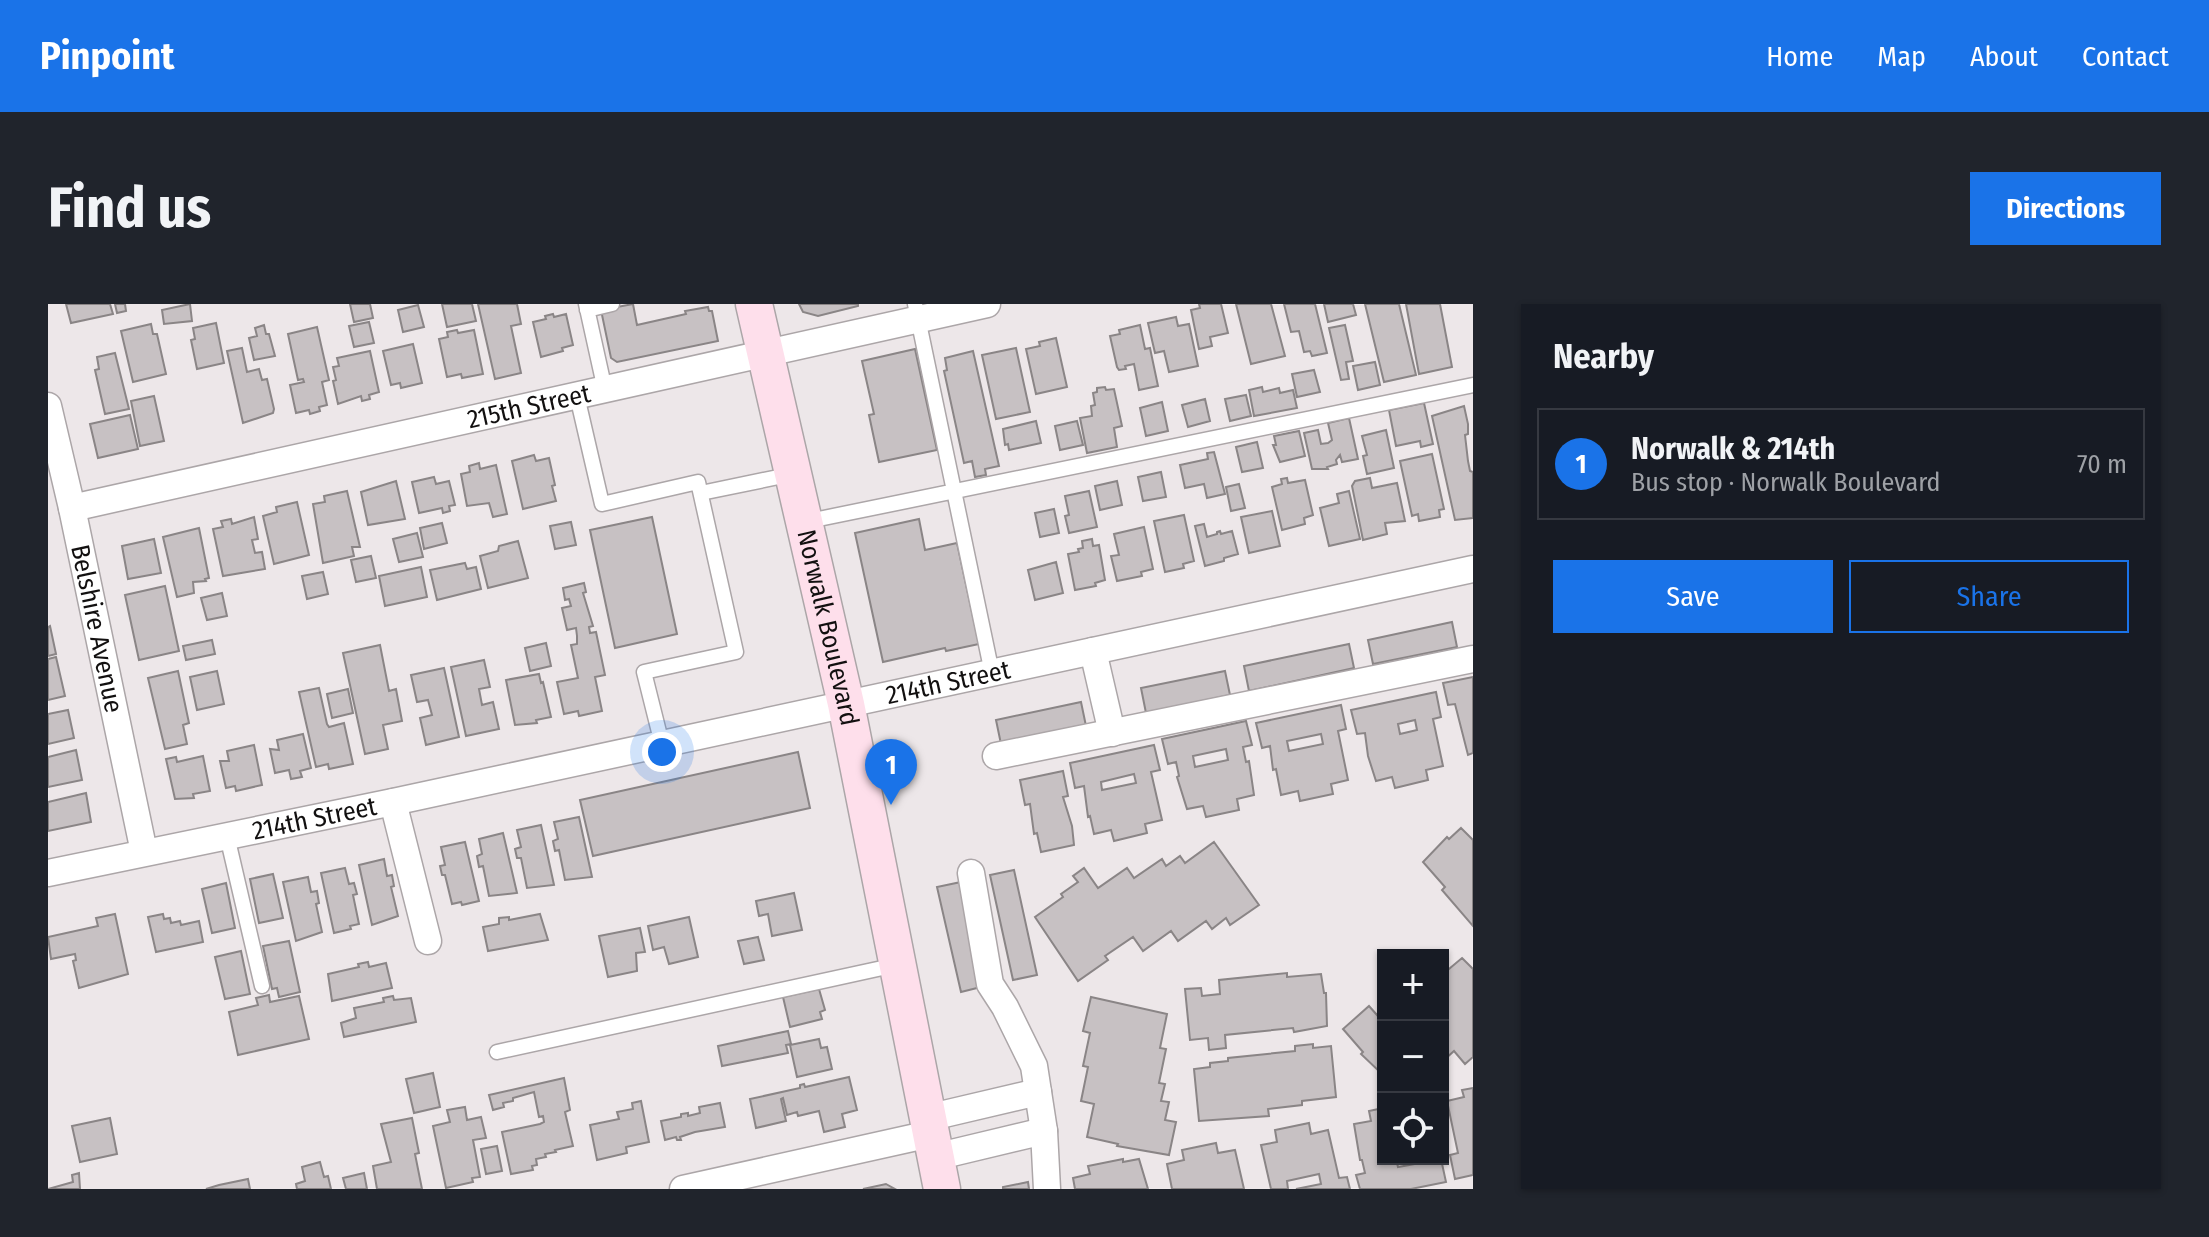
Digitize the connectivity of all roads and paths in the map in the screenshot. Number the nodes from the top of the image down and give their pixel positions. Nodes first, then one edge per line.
1 (612, 304) edge
2 (754, 304) edge
3 (987, 304) edge
4 (587, 307) edge
5 (917, 312) edge
6 (765, 352) junction
7 (1473, 385) edge
8 (605, 390) junction
9 (577, 396) junction
10 (48, 406) edge
11 (793, 474) junction
12 (701, 493) junction
13 (955, 493) junction
14 (72, 508) junction
15 (804, 522) junction
16 (1473, 569) edge
17 (1093, 651) junction
18 (1473, 659) edge
19 (992, 673) junction
20 (846, 704) junction
21 (1112, 733) junction
22 (662, 744) junction
23 (996, 756) dead end
24 (393, 802) junction
25 (227, 836) junction
26 (144, 852) junction
27 (48, 873) edge
28 (971, 873) dead end
29 (428, 941) dead end
30 (897, 964) junction
31 (262, 986) dead end
32 (497, 1052) dead end
33 (1038, 1092) junction
34 (1044, 1131) junction
35 (933, 1150) edge
36 (735, 1183) edge
37 (683, 1189) edge
38 (1047, 1189) edge

1 - 4 lane
2 - 6 main road, Norwalk Boulevard
3 - 5 street, 215th Street
4 - 8 lane
5 - 6 street, 215th Street
5 - 13 lane
6 - 8 street, 215th Street
6 - 11 main road, Norwalk Boulevard
7 - 13 lane
8 - 9 street, 215th Street
9 - 12 lane
9 - 14 street, 215th Street
10 - 14 street, Belshire Avenue
11 - 12 lane
11 - 15 main road, Norwalk Boulevard
12 - 22 lane
13 - 15 lane
13 - 19 lane
14 - 26 street, Belshire Avenue
15 - 20 main road, Norwalk Boulevard
16 - 17 street, 214th Street
17 - 19 street, 214th Street
17 - 21 street
18 - 21 street
19 - 20 street, 214th Street
20 - 22 street, 214th Street
20 - 30 main road, Norwalk Boulevard
21 - 23 street
22 - 24 street, 214th Street
24 - 25 street, 214th Street
24 - 29 street
25 - 26 street, 214th Street
25 - 31 lane
26 - 27 street, 214th Street
28 - 33 street
30 - 32 lane
30 - 35 main road, Norwalk Boulevard
33 - 34 street
33 - 35 street
34 - 35 street
34 - 38 street
35 - 36 street
36 - 37 street

